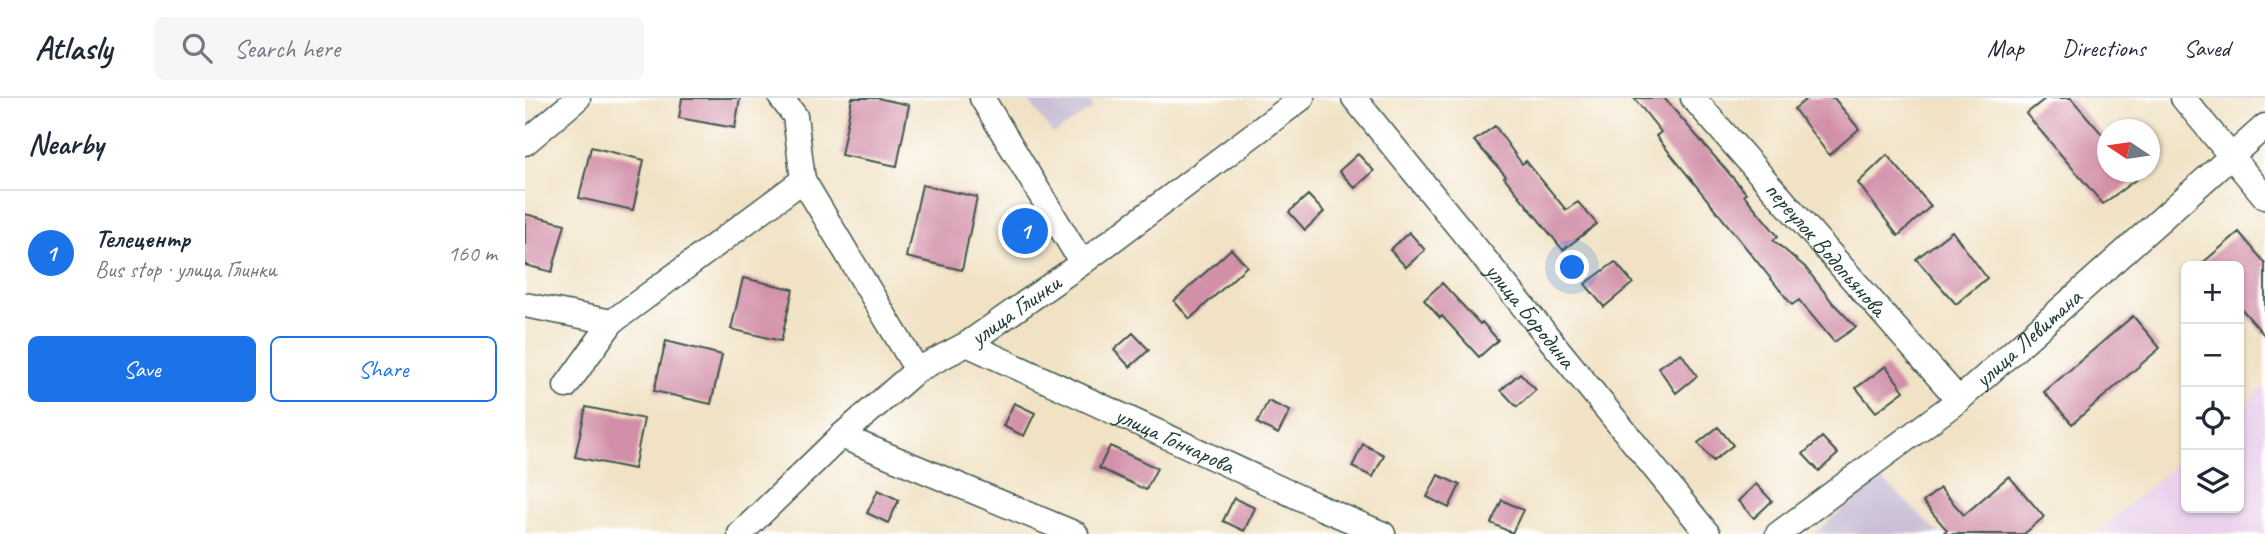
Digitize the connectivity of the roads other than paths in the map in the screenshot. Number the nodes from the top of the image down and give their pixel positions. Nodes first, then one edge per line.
1 (578, 98) edge
2 (781, 98) edge
3 (982, 98) edge
4 (1302, 98) edge
5 (1354, 98) edge
6 (1693, 98) edge
7 (2183, 98) edge
8 (2265, 126) edge
9 (525, 143) edge
10 (2232, 155) junction
11 (803, 180) junction
12 (2265, 197) edge
13 (1082, 263) junction
14 (525, 305) edge
15 (612, 322) junction
16 (967, 344) junction
17 (916, 370) junction
18 (566, 386) dead end
19 (1959, 400) junction
20 (841, 436) junction
21 (740, 534) edge
22 (1076, 534) edge
23 (1383, 534) edge
24 (1708, 534) edge
25 (1778, 534) edge

1 - 9 street
2 - 11 street
3 - 13 street
4 - 13 street, улица Глинки
5 - 24 street, улица Бородина
6 - 19 street, переулок Водопьянова
7 - 10 street
8 - 10 street, улица Левитана
10 - 12 street
10 - 19 street, улица Левитана
11 - 15 street
11 - 17 street
13 - 16 street, улица Глинки
14 - 15 street
15 - 18 street
16 - 17 street, улица Глинки
16 - 23 street, улица Гончарова
17 - 20 street, улица Глинки
19 - 25 street, улица Левитана
20 - 21 street, улица Глинки
20 - 22 street

